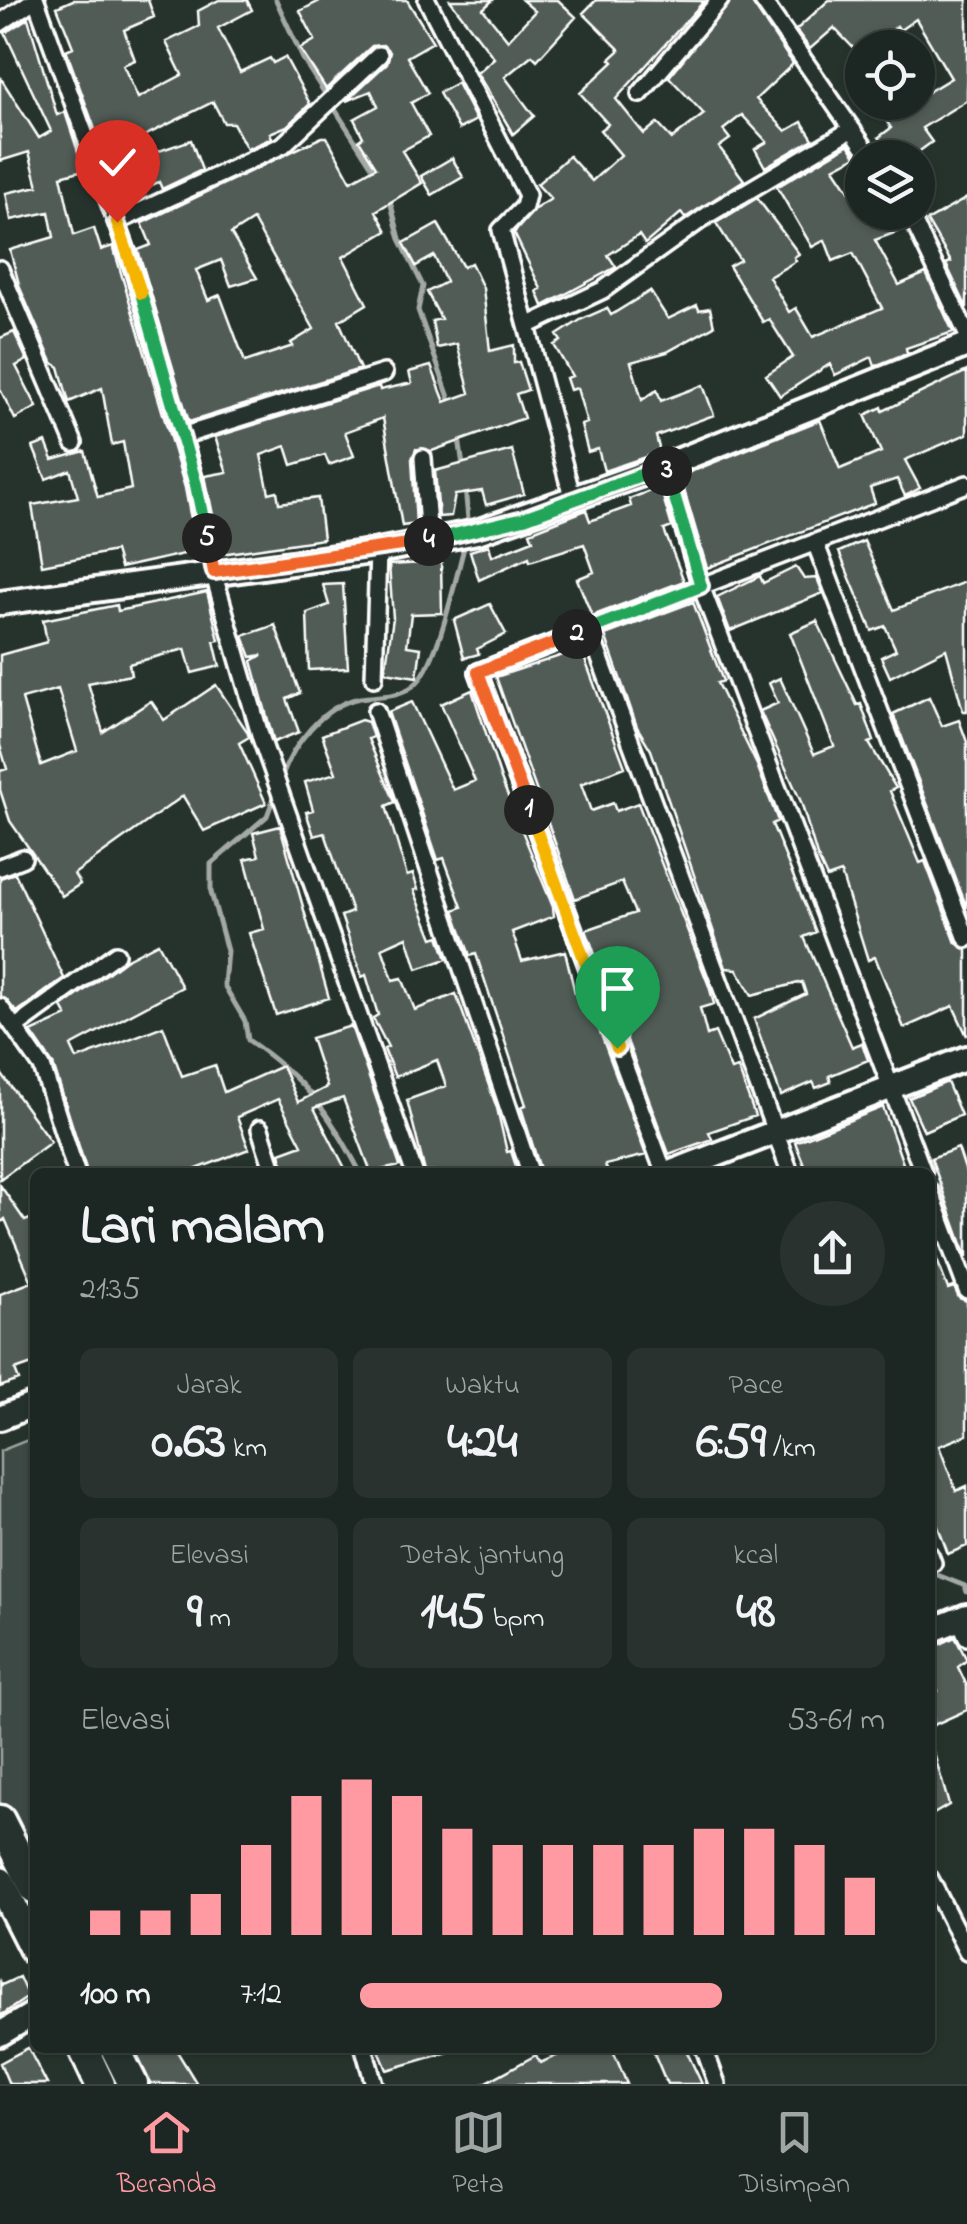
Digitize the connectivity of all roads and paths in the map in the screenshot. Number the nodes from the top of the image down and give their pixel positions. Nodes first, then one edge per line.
1 (35, 0) edge
2 (427, 0) edge
3 (720, 0) edge
4 (762, 0) edge
5 (0, 23) edge
6 (378, 54) dead end
7 (640, 94) dead end
8 (852, 129) junction
9 (860, 140) edge
10 (117, 222) junction
11 (918, 230) edge
12 (0, 269) edge
13 (528, 326) junction
14 (967, 334) edge
15 (967, 346) edge
16 (384, 374) dead end
17 (182, 436) junction
18 (74, 443) dead end
19 (423, 458) dead end
20 (665, 466) junction
21 (967, 484) edge
22 (572, 500) junction
23 (429, 541) junction
24 (815, 542) junction
25 (378, 550) junction
26 (214, 572) junction
27 (701, 586) junction
28 (0, 603) edge
29 (589, 629) junction
30 (374, 678) dead end
31 (376, 711) dead end
32 (23, 858) dead end
33 (0, 866) edge
34 (967, 938) edge
35 (116, 954) dead end
36 (0, 1006) edge
37 (16, 1028) junction
38 (967, 1058) edge
39 (891, 1087) junction
40 (260, 1129) dead end
41 (775, 1132) junction
42 (75, 1168) edge
43 (273, 1168) edge
44 (413, 1168) edge
45 (529, 1168) edge
46 (663, 1168) edge
47 (682, 1168) edge
48 (788, 1168) edge
49 (921, 1168) edge
50 (935, 1204) edge
51 (967, 1290) edge
52 (30, 1406) edge
53 (0, 1418) edge
54 (964, 1624) edge
55 (935, 1630) edge
56 (0, 1820) edge
57 (30, 1879) edge
58 (0, 1882) edge
59 (935, 1889) edge
60 (30, 1941) edge
61 (967, 1952) edge
62 (30, 2017) edge
63 (0, 2034) edge
64 (85, 2053) edge
65 (118, 2053) edge
66 (365, 2053) edge
67 (706, 2053) edge
68 (100, 2084) edge
69 (133, 2084) edge
70 (374, 2084) edge
71 (717, 2084) edge

1 - 5 street
1 - 10 street
2 - 13 street
3 - 7 street
4 - 8 street
6 - 10 street
8 - 9 street
8 - 13 street
10 - 17 street
11 - 14 street
12 - 18 street
13 - 22 street
15 - 20 street
16 - 17 street
17 - 26 street
19 - 23 street
20 - 22 street
20 - 27 street
21 - 24 street
22 - 23 street
23 - 25 street
24 - 27 street
24 - 34 street
25 - 26 street
25 - 30 street
26 - 28 street
26 - 44 street
27 - 29 street
27 - 39 street
29 - 41 street
29 - 46 street
31 - 45 street
32 - 33 street
35 - 37 street
36 - 37 street
37 - 42 street
38 - 39 street
39 - 41 street
39 - 49 street
40 - 43 street
41 - 47 street
41 - 48 street
50 - 51 street
52 - 53 street
54 - 55 street
56 - 57 highway
58 - 60 highway
59 - 61 street
62 - 63 street
64 - 68 highway
65 - 69 highway
66 - 70 street
67 - 71 street

